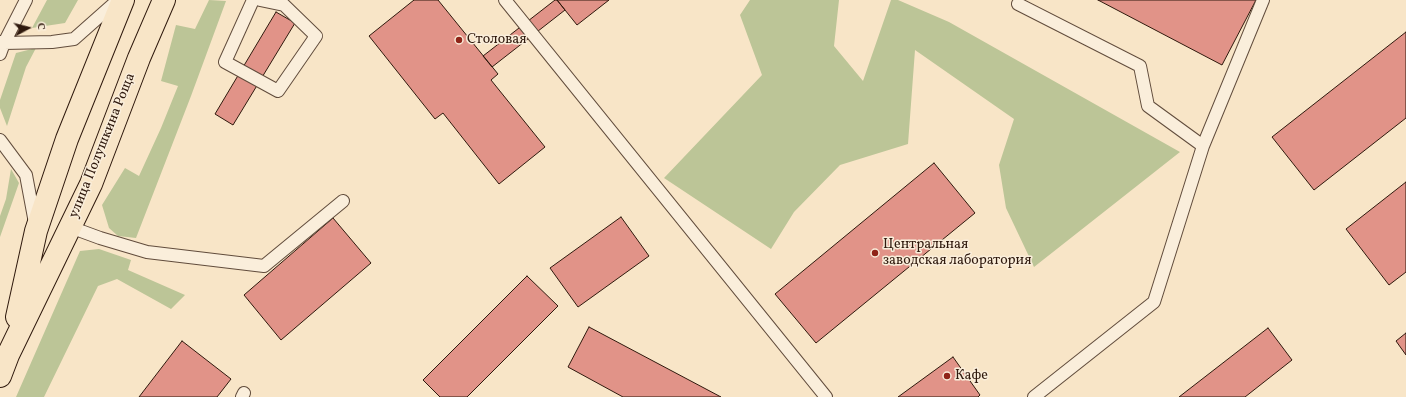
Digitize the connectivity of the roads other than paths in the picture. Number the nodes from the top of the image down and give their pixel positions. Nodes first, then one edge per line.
1 (26, 0) edge
2 (118, 0) edge
3 (123, 0) edge
4 (164, 0) edge
5 (253, 0) edge
6 (260, 0) edge
7 (505, 0) edge
8 (1263, 0) edge
9 (1018, 4) dead end
10 (1, 46) edge
11 (0, 140) edge
12 (1203, 146) junction
13 (343, 201) dead end
14 (70, 227) junction
15 (36, 231) junction
16 (8, 355) junction
17 (0, 376) edge
18 (826, 397) edge
19 (1034, 397) edge

1 - 10 lane
2 - 10 lane
3 - 15 main road, улица Полушкина Роща
4 - 14 main road, улица Полушкина Роща
5 - 6 lane
7 - 18 lane
8 - 12 lane
9 - 12 lane
11 - 15 lane
12 - 19 lane
13 - 14 lane
14 - 16 main road, улица Полушкина Роща
15 - 16 main road, улица Полушкина Роща
16 - 17 main road, улица Полушкина Роща

